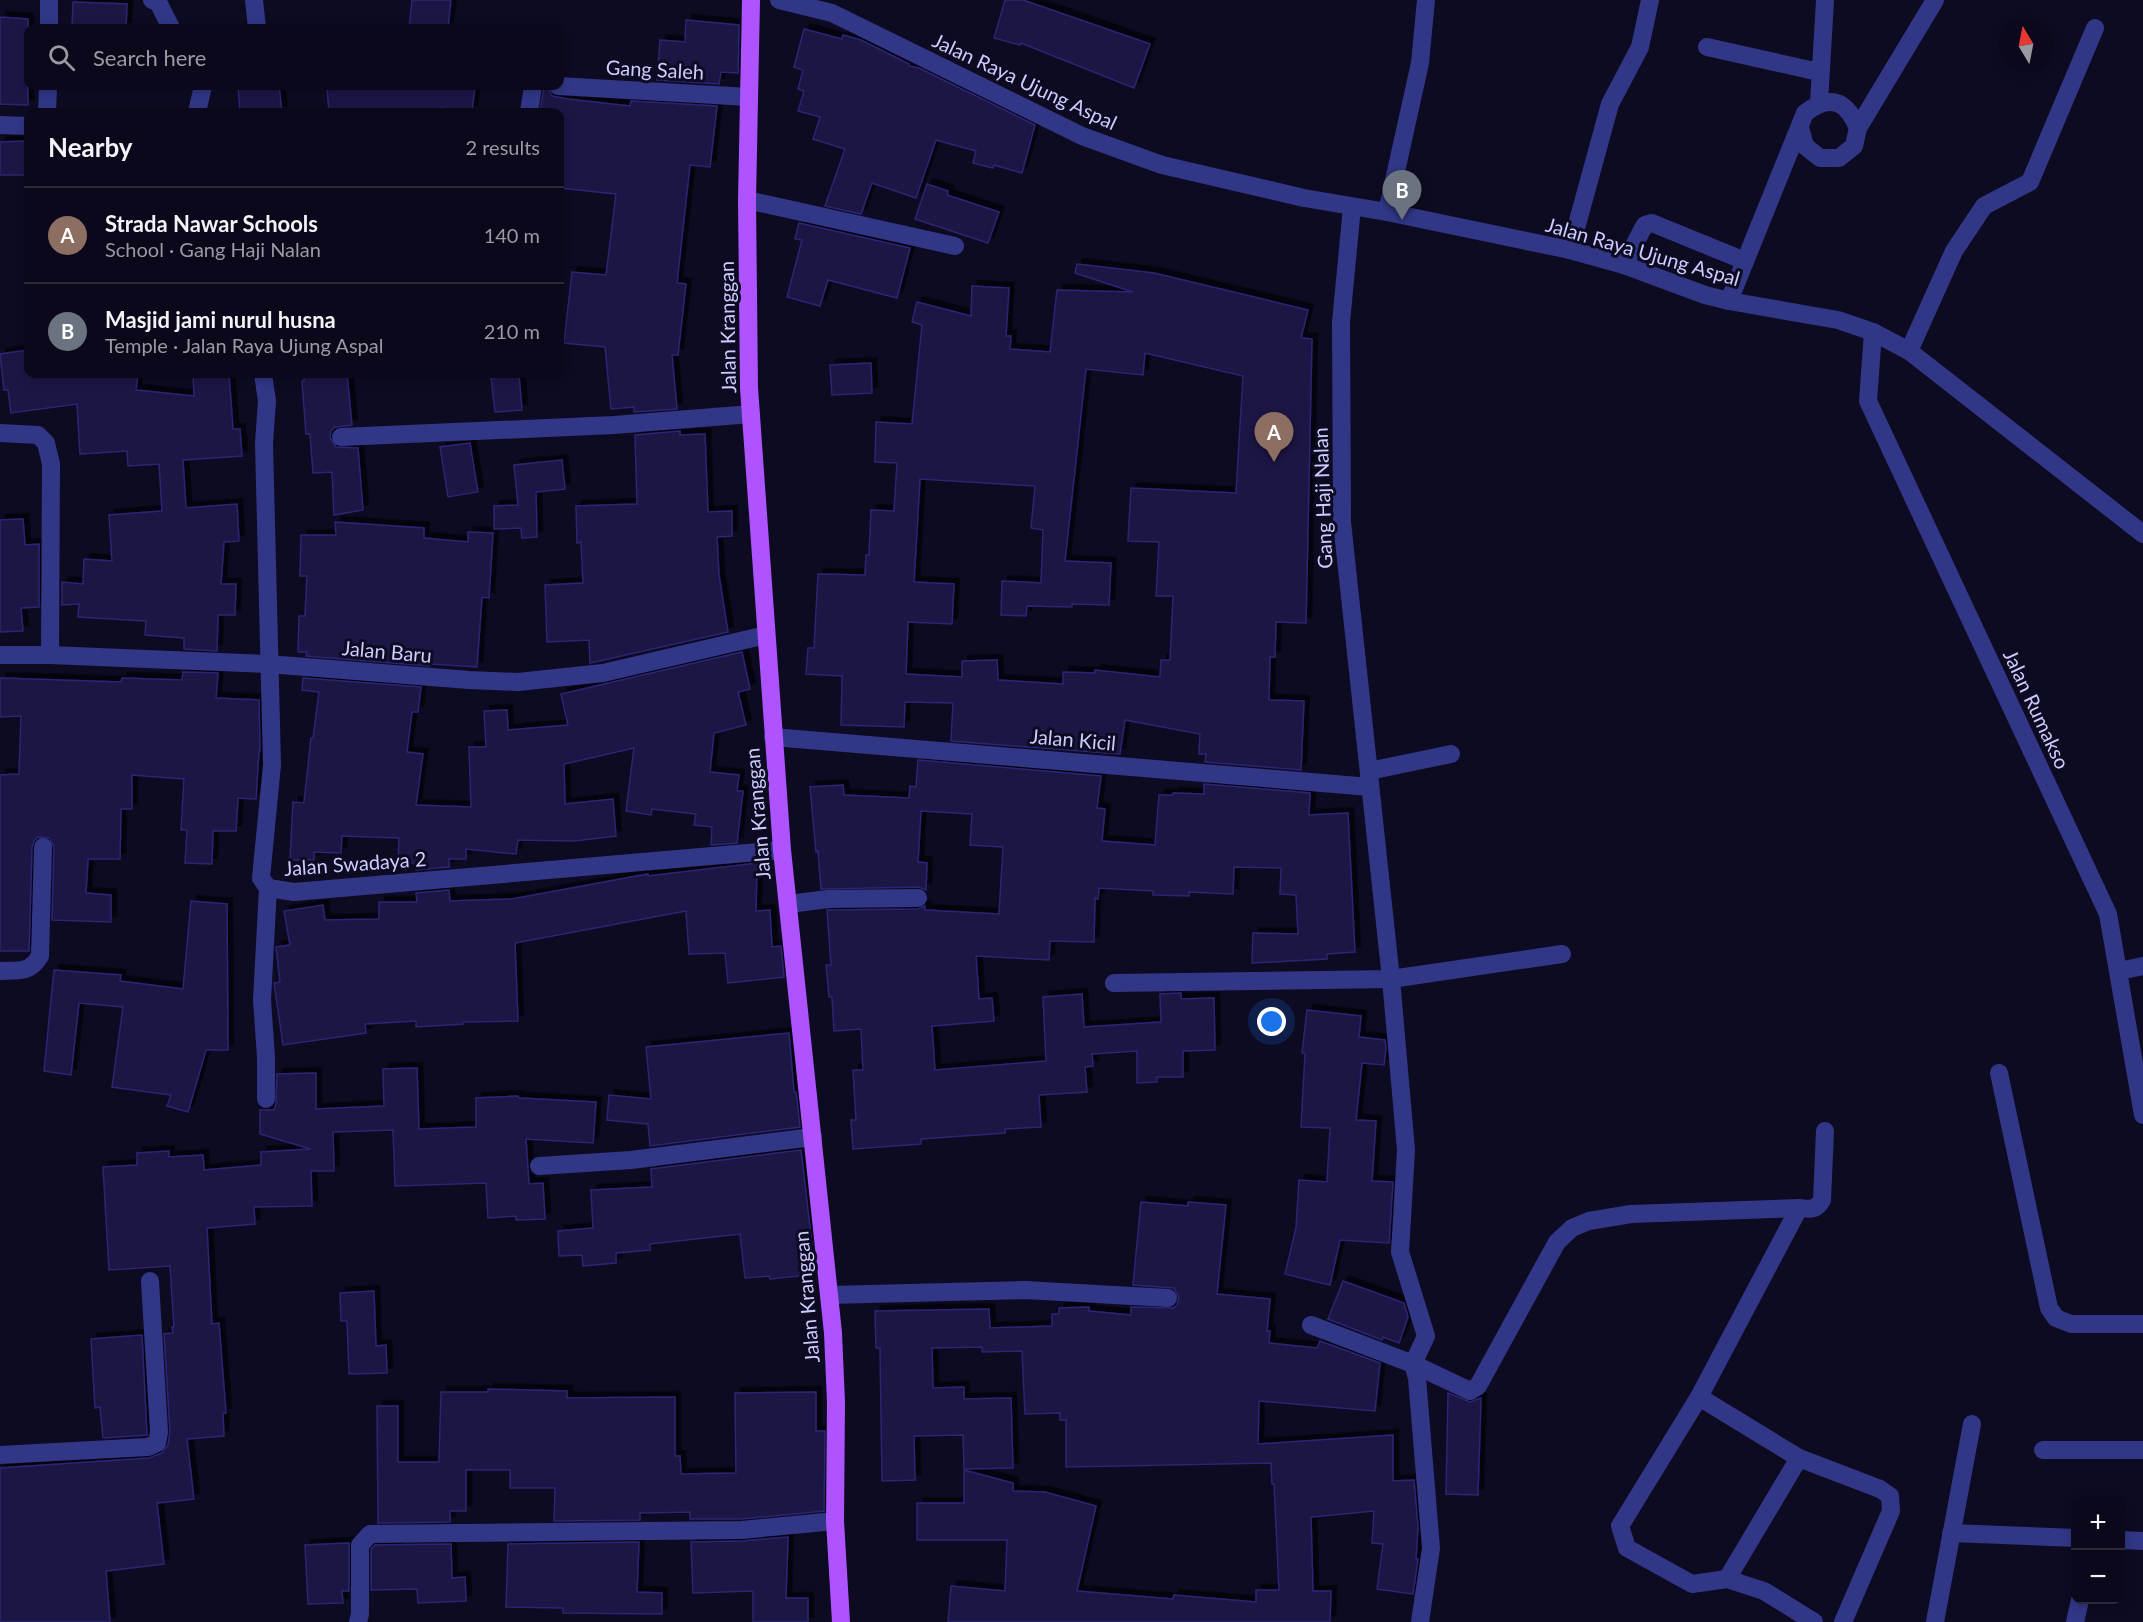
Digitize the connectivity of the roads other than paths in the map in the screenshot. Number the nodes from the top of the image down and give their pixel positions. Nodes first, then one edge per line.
1 (49, 0) edge
2 (152, 0) edge
3 (254, 0) edge
4 (751, 0) edge
5 (778, 0) edge
6 (1426, 0) edge
7 (1650, 0) edge
8 (1825, 0) edge
9 (1935, 0) edge
10 (49, 24) edge
11 (169, 24) edge
12 (257, 24) edge
13 (2095, 28) dead end
14 (1707, 47) dead end
15 (1819, 72) junction
16 (564, 86) edge
17 (48, 90) edge
18 (202, 90) edge
19 (533, 90) edge
20 (749, 97) junction
21 (1819, 103) junction
22 (47, 108) edge
23 (198, 108) edge
24 (530, 108) edge
25 (0, 125) edge
26 (24, 126) edge
27 (1800, 128) junction
28 (1858, 128) junction
29 (747, 200) junction
30 (1352, 207) junction
31 (1387, 212) junction
32 (955, 246) dead end
33 (1570, 250) junction
34 (1745, 261) junction
35 (1624, 266) junction
36 (1729, 301) junction
37 (1873, 332) junction
38 (1909, 351) junction
39 (264, 378) edge
40 (751, 414) junction
41 (0, 433) edge
42 (341, 437) dead end
43 (2143, 534) edge
44 (766, 635) junction
45 (0, 655) edge
46 (50, 655) junction
47 (268, 664) junction
48 (773, 737) junction
49 (1450, 754) dead end
50 (1370, 779) junction
51 (44, 847) dead end
52 (782, 850) junction
53 (268, 888) junction
54 (918, 898) dead end
55 (789, 904) junction
56 (1562, 954) dead end
57 (2143, 966) edge
58 (0, 971) edge
59 (2119, 971) junction
60 (1391, 979) junction
61 (1114, 984) dead end
62 (1998, 1074) dead end
63 (266, 1099) dead end
64 (2143, 1115) edge
65 (1825, 1131) dead end
66 (813, 1137) junction
67 (539, 1166) dead end
68 (1799, 1208) junction
69 (150, 1281) dead end
70 (829, 1295) junction
71 (1168, 1298) dead end
72 (2143, 1324) edge
73 (1311, 1325) dead end
74 (1413, 1364) junction
75 (1699, 1397) junction
76 (1972, 1424) dead end
77 (2043, 1450) dead end
78 (2143, 1450) edge
79 (0, 1455) edge
80 (1799, 1458) junction
81 (835, 1521) junction
82 (1951, 1533) junction
83 (2071, 1538) edge
84 (2125, 1540) edge
85 (2143, 1541) edge
86 (1727, 1579) junction
87 (2079, 1604) edge
88 (358, 1622) edge
89 (841, 1622) edge
90 (1420, 1622) edge
91 (1814, 1622) edge
92 (1843, 1622) edge
93 (1935, 1622) edge
94 (2075, 1622) edge

1 - 10 street
2 - 11 street
3 - 12 street
4 - 20 main road, Jalan Kranggan
5 - 30 street, Jalan Raya Ujung Aspal
6 - 31 street
7 - 33 street
8 - 15 street
9 - 28 street
13 - 38 street
14 - 15 street
15 - 21 street
16 - 20 street, Gang Saleh
17 - 22 street
18 - 23 street
19 - 24 street
20 - 29 main road, Jalan Kranggan
21 - 27 street
21 - 28 street
25 - 26 street
27 - 28 street
27 - 34 street
29 - 32 street
29 - 40 main road, Jalan Kranggan
30 - 31 street, Jalan Raya Ujung Aspal
30 - 50 street, Gang Haji Nalan
31 - 33 street, Jalan Raya Ujung Aspal
33 - 35 street, Jalan Raya Ujung Aspal
34 - 35 street
34 - 36 street
35 - 36 street, Jalan Raya Ujung Aspal
36 - 37 street, Jalan Raya Ujung Aspal
37 - 38 street, Jalan Raya Ujung Aspal
37 - 59 street, Jalan Rumakso
38 - 43 street, Jalan Raya Ujung Aspal
39 - 47 street, Jalan Swadaya 2
40 - 42 street
40 - 44 main road, Jalan Kranggan
41 - 46 street
44 - 47 street, Jalan Baru
44 - 48 main road, Jalan Kranggan
45 - 46 street, Jalan Baru
46 - 47 street, Jalan Baru
47 - 53 street, Jalan Swadaya 2
48 - 50 street, Jalan Kicil
48 - 52 main road, Jalan Kranggan
49 - 50 street, Jalan Kicil
50 - 60 street, Gang Haji Nalan
51 - 58 street
52 - 53 street, Jalan Swadaya 2
52 - 55 main road, Jalan Kranggan
53 - 63 street
54 - 55 street
55 - 66 main road, Jalan Kranggan
56 - 60 street
57 - 59 street
59 - 64 street, Jalan Rumakso
60 - 61 street
60 - 74 street, Gang Haji Nalan
62 - 72 street
65 - 68 street
66 - 67 street
66 - 70 main road, Jalan Kranggan
68 - 74 street
68 - 75 street
69 - 79 street
70 - 71 street
70 - 81 main road, Jalan Kranggan
73 - 74 street
74 - 90 street
75 - 80 street
75 - 86 street
76 - 82 street
77 - 78 street
80 - 86 street
80 - 92 street
81 - 88 street
81 - 89 main road, Jalan Kranggan
82 - 83 street
82 - 93 street
84 - 85 street
86 - 91 street
87 - 94 street

